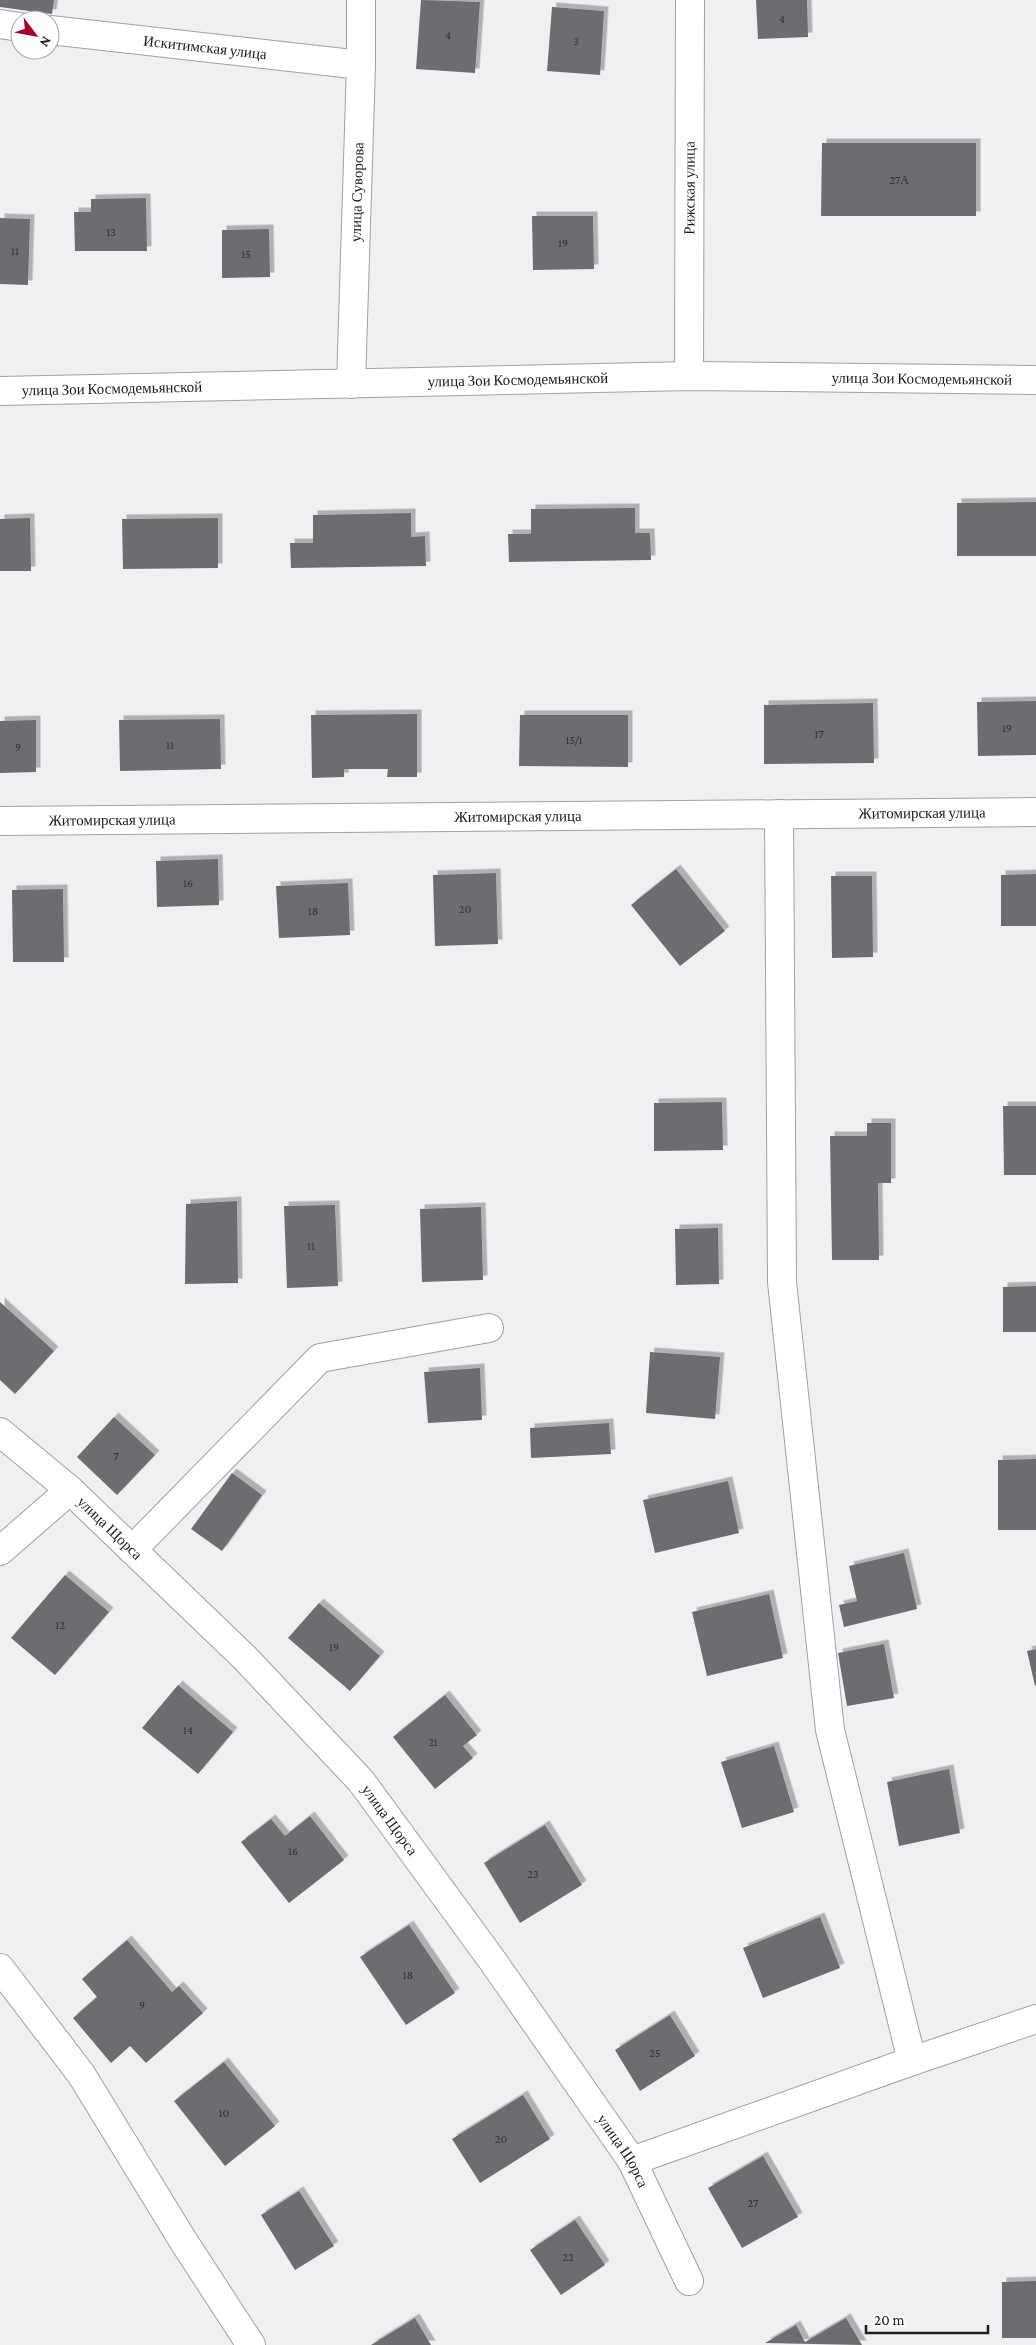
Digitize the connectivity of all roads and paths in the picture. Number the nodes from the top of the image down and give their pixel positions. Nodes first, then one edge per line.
1 (361, 0) edge
2 (690, 0) edge
3 (60, 31) edge
4 (361, 65) junction
5 (689, 376) junction
6 (1036, 380) edge
7 (351, 384) junction
8 (0, 391) edge
9 (1036, 812) edge
10 (779, 814) junction
11 (0, 821) edge
12 (490, 1328) dead end
13 (0, 1432) edge
14 (70, 1490) junction
15 (132, 1550) junction
16 (0, 1551) edge
17 (0, 1968) edge
18 (1036, 2019) edge
19 (912, 2061) junction
20 (632, 2161) junction
21 (689, 2281) dead end
22 (251, 2345) edge

1 - 4 street, улица Суворова
2 - 5 street, Рижская улица
3 - 4 street, Искитимская улица
4 - 7 street, улица Суворова
5 - 6 street, улица Зои Космодемьянской
5 - 7 street, улица Зои Космодемьянской
7 - 8 street, улица Зои Космодемьянской
9 - 10 street, Житомирская улица
10 - 11 street, Житомирская улица
10 - 19 street
12 - 15 street
13 - 14 street, улица Щорса
14 - 15 street, улица Щорса
14 - 16 street
15 - 20 street, улица Щорса
17 - 22 street
18 - 19 street
19 - 20 street
20 - 21 street, улица Щорса

